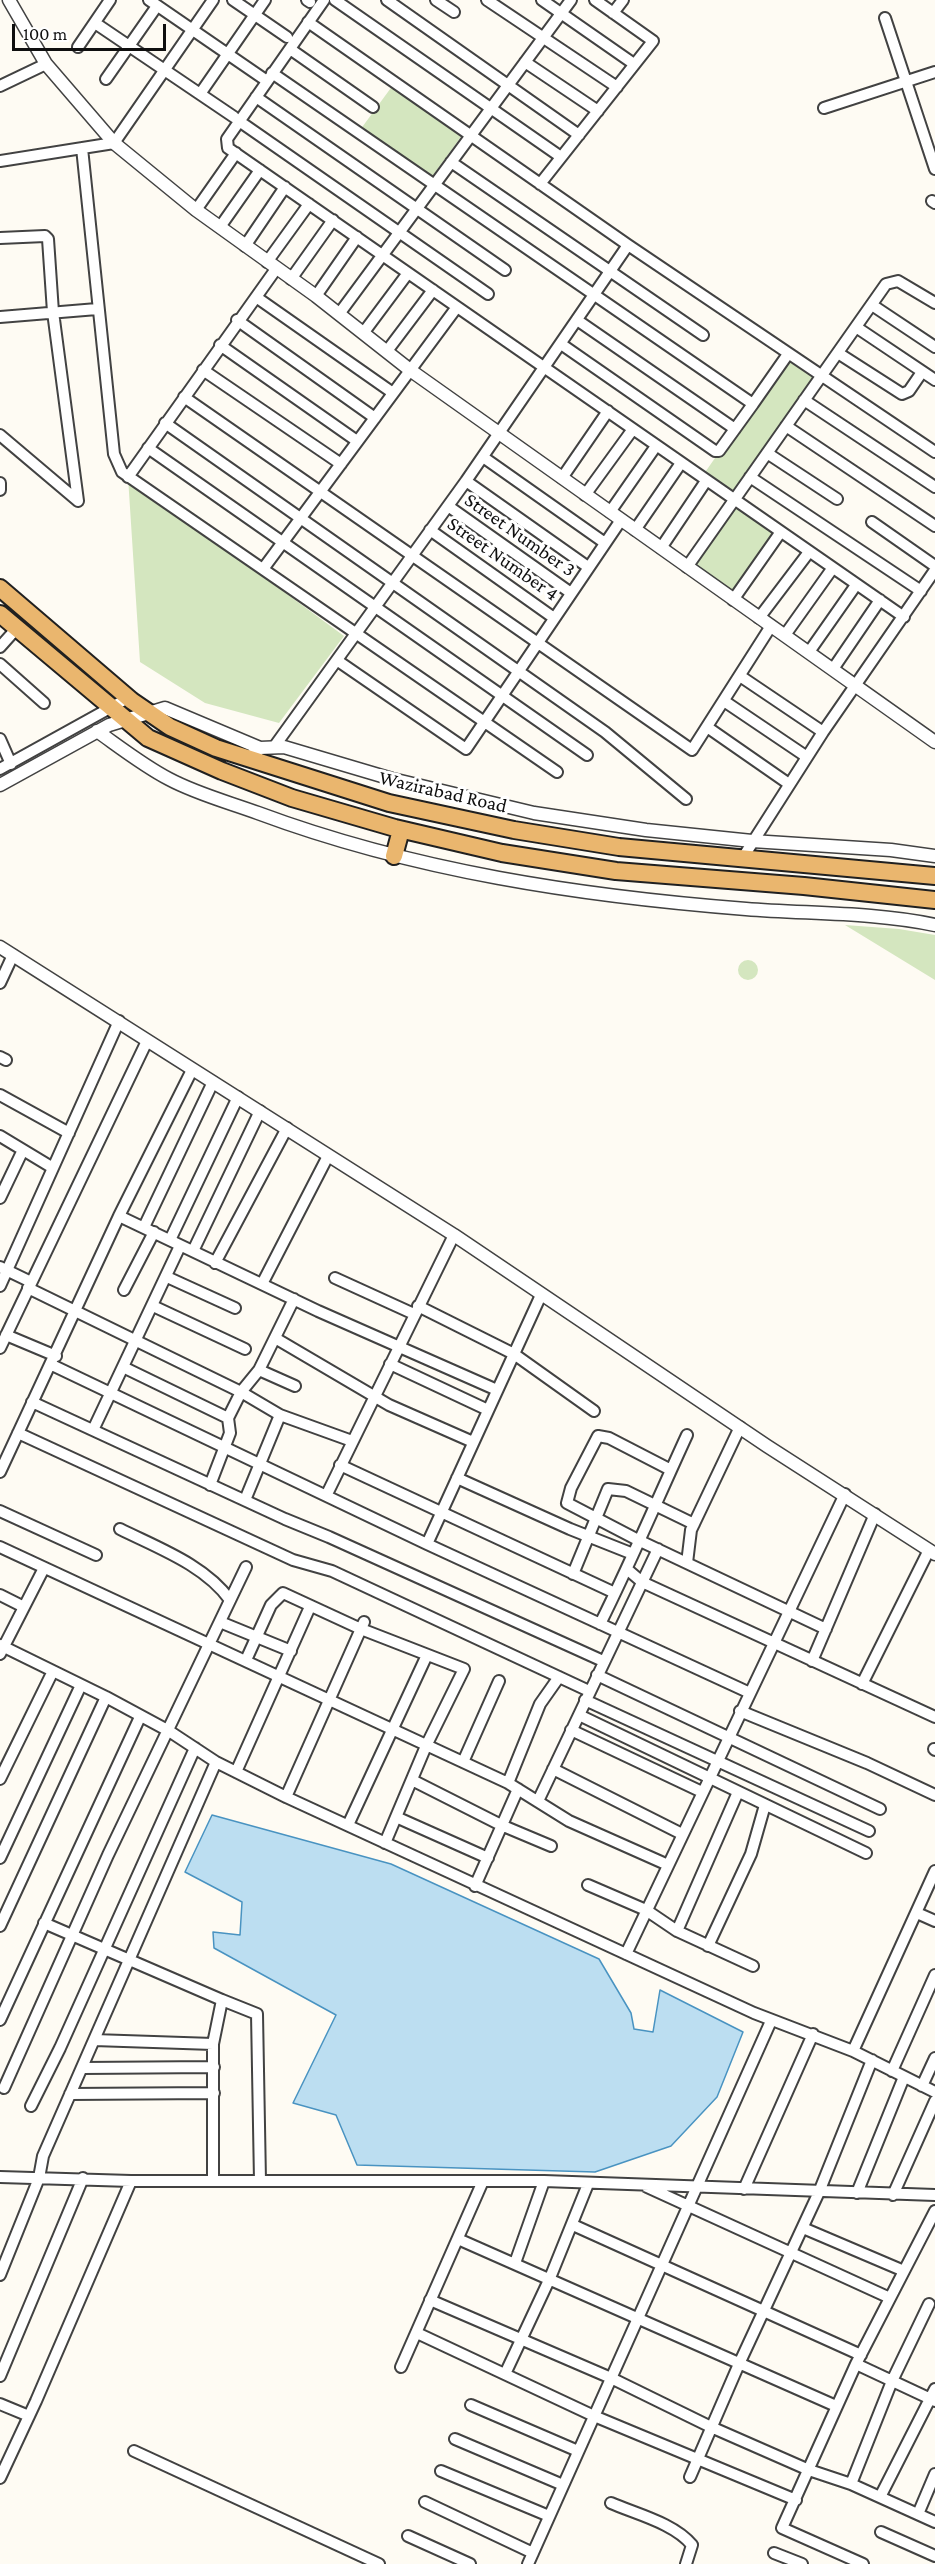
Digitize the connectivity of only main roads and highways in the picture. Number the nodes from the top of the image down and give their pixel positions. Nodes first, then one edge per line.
1 (0, 588) edge
2 (0, 614) edge
3 (249, 754) junction
4 (230, 774) junction
5 (401, 830) junction
6 (394, 856) road end
7 (935, 876) edge
8 (935, 900) edge

1 - 3 highway, Wazirabad Road
2 - 4 highway
3 - 4 highway
3 - 7 highway, Wazirabad Road
4 - 5 highway
5 - 6 highway
5 - 8 highway

